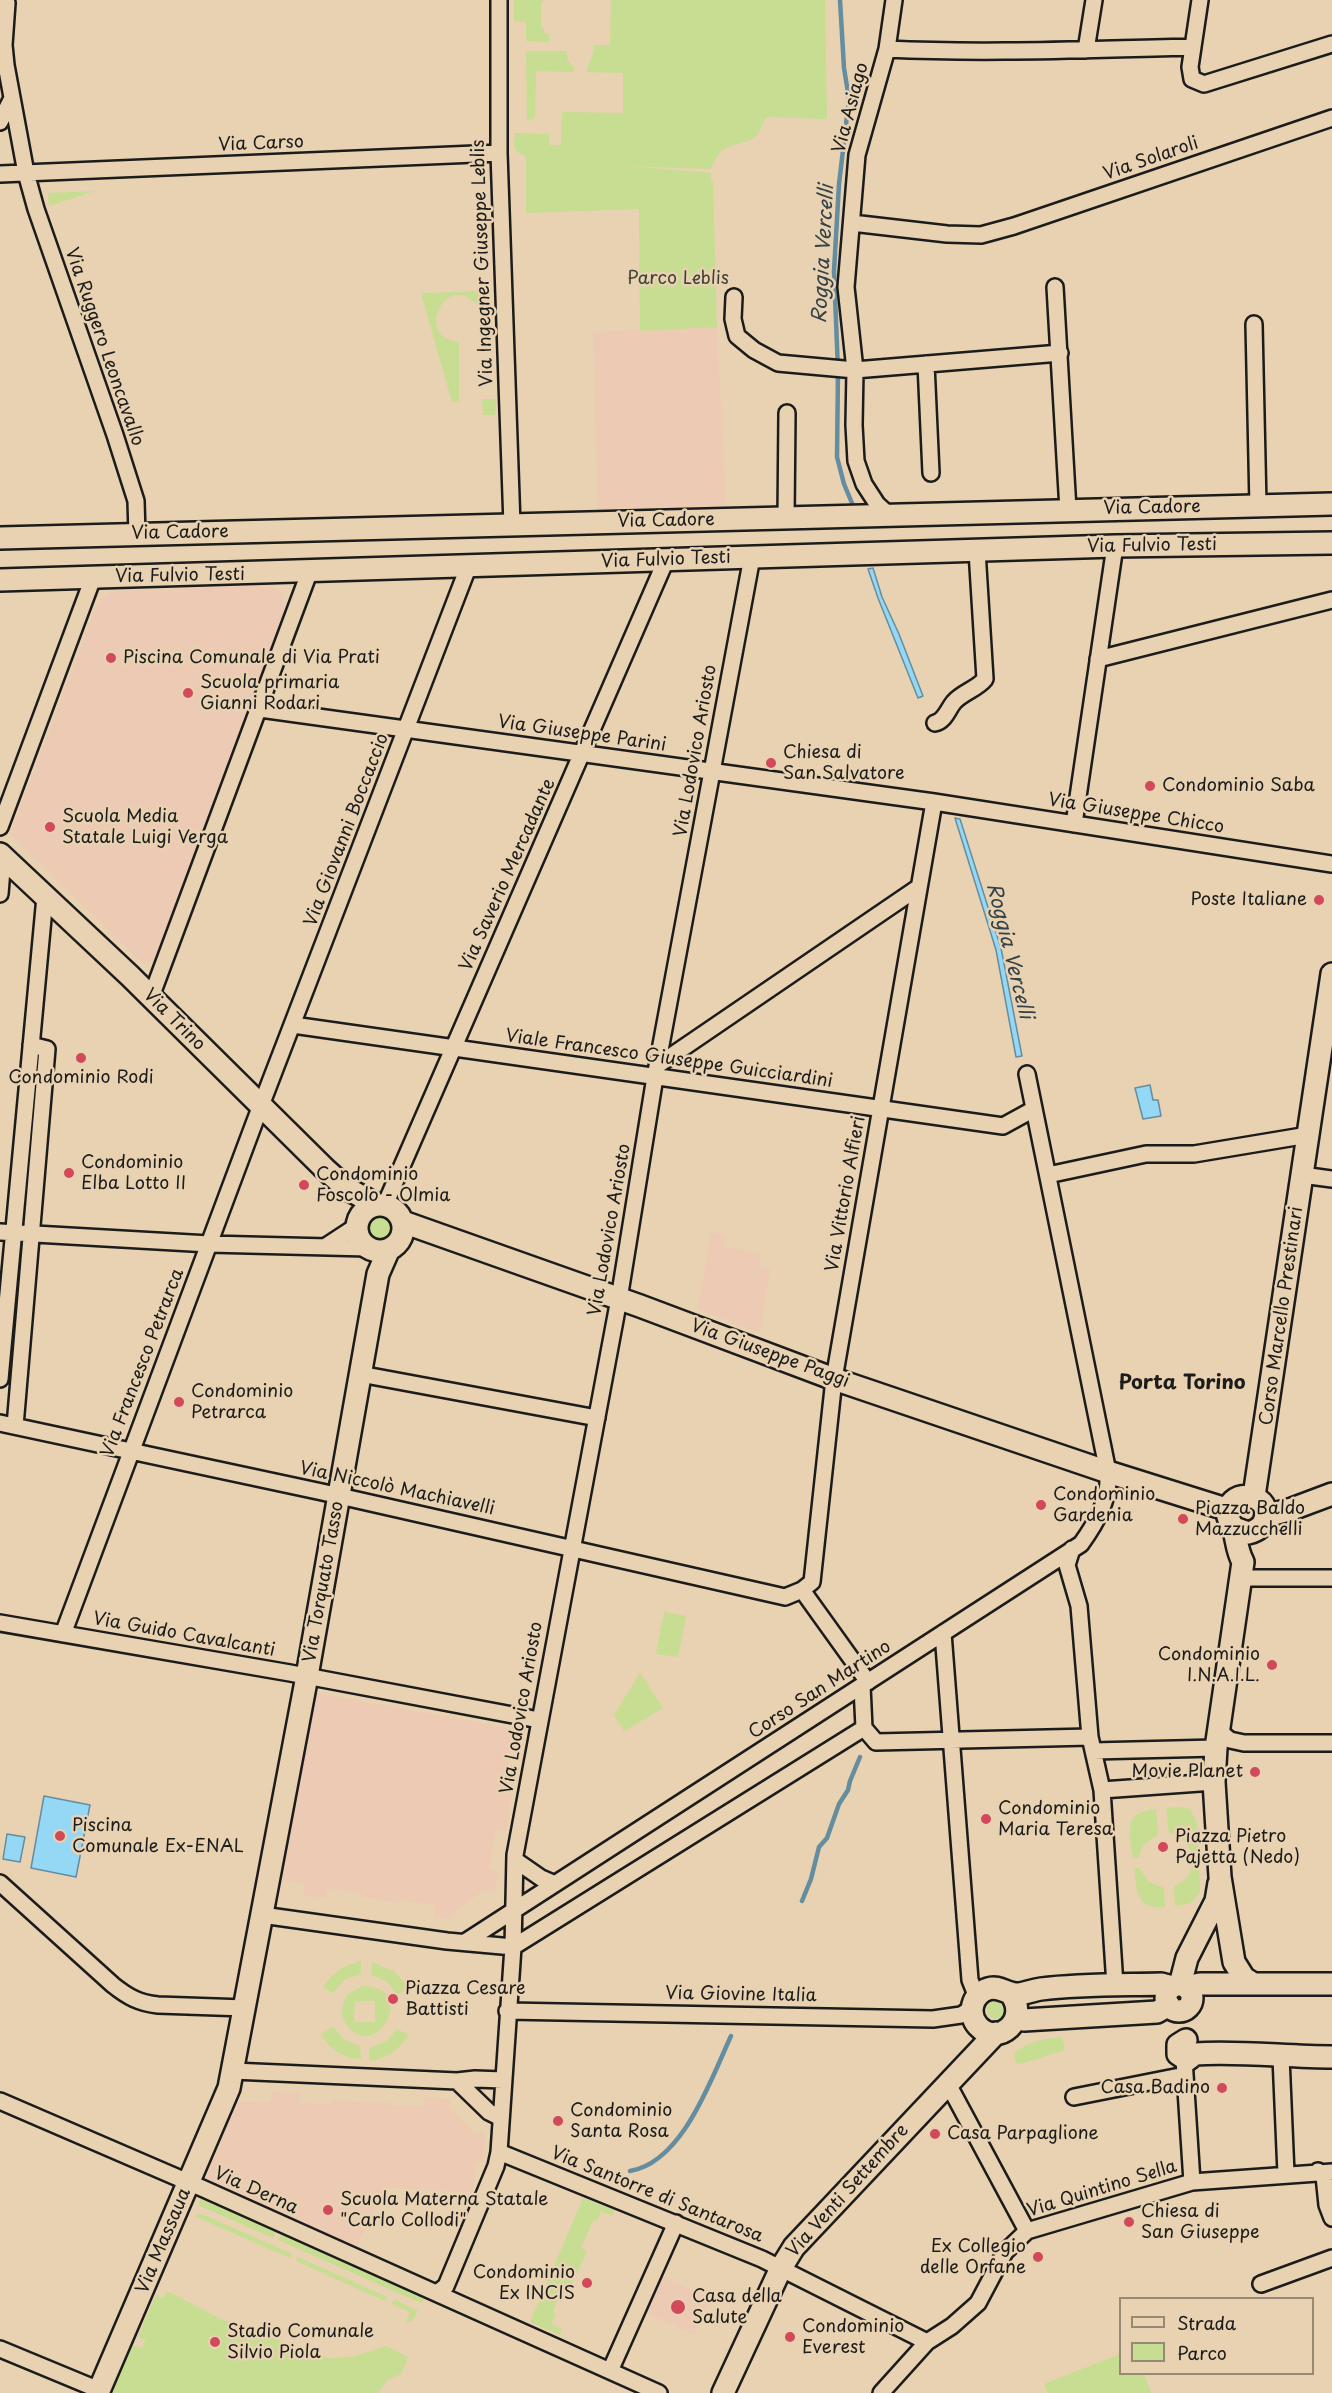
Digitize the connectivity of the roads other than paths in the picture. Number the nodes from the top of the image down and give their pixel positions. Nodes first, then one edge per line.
1 (499, 0) edge
2 (894, 0) edge
3 (1094, 0) edge
4 (1200, 0) edge
5 (5, 5) edge
6 (2, 42) edge
7 (1332, 44) edge
8 (1193, 46) junction
9 (887, 49) junction
10 (1086, 50) junction
11 (12, 98) junction
12 (1332, 118) edge
13 (0, 122) edge
14 (499, 153) junction
15 (26, 173) junction
16 (0, 174) edge
17 (852, 223) junction
18 (1055, 287) dead end
19 (734, 297) dead end
20 (1254, 324) dead end
21 (1060, 353) junction
22 (926, 364) junction
23 (843, 369) junction
24 (787, 413) dead end
25 (931, 473) dead end
26 (1332, 504) edge
27 (1258, 506) junction
28 (1068, 510) junction
29 (889, 515) junction
30 (786, 518) junction
31 (512, 525) junction
32 (137, 534) junction
33 (0, 538) edge
34 (1332, 543) edge
35 (1115, 546) junction
36 (977, 551) junction
37 (752, 557) junction
38 (666, 560) junction
39 (469, 565) junction
40 (309, 573) junction
41 (93, 578) junction
42 (0, 580) edge
43 (1332, 600) edge
44 (1098, 659) junction
45 (260, 709) junction
46 (935, 723) dead end
47 (406, 729) junction
48 (583, 753) junction
49 (712, 771) junction
50 (934, 802) junction
51 (1074, 824) junction
52 (0, 827) edge
53 (2, 855) edge
54 (1332, 864) edge
55 (919, 888) junction
56 (0, 894) edge
57 (45, 897) junction
58 (1332, 974) edge
59 (151, 997) junction
60 (293, 1025) junction
61 (32, 1045) junction
62 (454, 1048) junction
63 (657, 1071) junction
64 (1027, 1074) dead end
65 (260, 1107) junction
66 (880, 1109) junction
67 (1034, 1109) junction
68 (1308, 1135) junction
69 (1048, 1175) junction
70 (1302, 1175) junction
71 (1332, 1179) edge
72 (346, 1188) junction
73 (381, 1205) junction
74 (358, 1222) junction
75 (7, 1232) edge
76 (32, 1234) junction
77 (386, 1242) junction
78 (209, 1244) junction
79 (326, 1246) junction
80 (619, 1299) junction
81 (360, 1374) junction
82 (0, 1378) edge
83 (834, 1379) junction
84 (597, 1418) junction
85 (7, 1425) edge
86 (130, 1450) junction
87 (1108, 1472) junction
88 (1332, 1494) edge
89 (339, 1496) junction
90 (1254, 1497) junction
91 (1231, 1519) junction
92 (1261, 1523) junction
93 (572, 1548) junction
94 (1072, 1549) junction
95 (1242, 1570) junction
96 (1332, 1578) edge
97 (802, 1590) junction
98 (0, 1623) edge
99 (943, 1633) junction
100 (63, 1634) junction
101 (307, 1676) junction
102 (865, 1684) junction
103 (539, 1720) junction
104 (864, 1728) junction
105 (1218, 1739) junction
106 (950, 1740) junction
107 (1332, 1743) edge
108 (1092, 1744) junction
109 (1214, 1782) junction
110 (1102, 1790) junction
111 (515, 1860) junction
112 (1220, 1877) junction
113 (0, 1883) edge
114 (555, 1884) junction
115 (515, 1910) junction
116 (262, 1915) junction
117 (465, 1942) junction
118 (513, 1947) junction
119 (1252, 1983) junction
120 (1332, 1984) edge
121 (1115, 1985) junction
122 (1010, 1993) junction
123 (1178, 1995) junction
124 (976, 2001) junction
125 (245, 2008) junction
126 (507, 2011) junction
127 (1016, 2018) junction
128 (989, 2031) junction
129 (1188, 2057) junction
130 (1281, 2057) junction
131 (1332, 2057) edge
132 (954, 2075) junction
133 (231, 2080) junction
134 (503, 2080) junction
135 (457, 2081) junction
136 (1074, 2097) dead end
137 (0, 2101) edge
138 (501, 2118) junction
139 (499, 2152) junction
140 (1325, 2171) edge
141 (1286, 2174) junction
142 (1192, 2182) junction
143 (189, 2183) junction
144 (1330, 2205) edge
145 (676, 2223) junction
146 (1027, 2231) junction
147 (1332, 2258) edge
148 (781, 2268) junction
149 (1261, 2284) dead end
150 (437, 2293) junction
151 (927, 2342) junction
152 (0, 2349) edge
153 (610, 2371) junction
154 (98, 2391) edge
155 (659, 2393) edge
156 (723, 2393) edge
157 (881, 2393) edge

1 - 14 street, Via Ingegner Giuseppe Leblis
2 - 9 street, Via Asiago
3 - 10 street
4 - 8 street
5 - 6 street, Via Ruggero Leoncavallo
6 - 11 street, Via Ruggero Leoncavallo
7 - 8 street
8 - 10 street
9 - 10 street
9 - 17 street, Via Asiago
11 - 13 street
11 - 15 street, Via Ruggero Leoncavallo
12 - 17 street, Via Solaroli
14 - 15 street, Via Carso
14 - 31 street, Via Ingegner Giuseppe Leblis
15 - 16 street, Via Carso
15 - 32 street, Via Ruggero Leoncavallo
17 - 23 street, Via Asiago
18 - 21 street
19 - 23 street
20 - 27 street
21 - 22 street
21 - 28 street
22 - 23 street
22 - 25 street
23 - 29 street, Via Asiago
24 - 30 street
26 - 27 main road, Via Cadore
27 - 28 main road, Via Cadore
28 - 29 main road, Via Cadore
29 - 30 main road, Via Cadore
30 - 31 main road, Via Cadore
31 - 32 main road, Via Cadore
32 - 33 main road, Via Cadore
34 - 35 main road, Via Fulvio Testi
35 - 36 main road, Via Fulvio Testi
35 - 44 street
36 - 37 main road, Via Fulvio Testi
36 - 46 street
37 - 38 main road, Via Fulvio Testi
37 - 49 street, Via Lodovico Ariosto
38 - 39 main road, Via Fulvio Testi
38 - 48 street, Via Saverio Mercadante
39 - 40 main road, Via Fulvio Testi
39 - 47 street, Via Giovanni Boccaccio
40 - 41 main road, Via Fulvio Testi
40 - 45 street
41 - 42 main road, Via Fulvio Testi
41 - 52 street
43 - 44 street
44 - 51 street
45 - 47 street, Via Giuseppe Parini
45 - 59 street
47 - 48 street, Via Giuseppe Parini
47 - 60 street, Via Giovanni Boccaccio
48 - 49 street, Via Giuseppe Parini
48 - 62 street, Via Saverio Mercadante
49 - 50 street, Via Giuseppe Parini
49 - 63 street, Via Lodovico Ariosto
50 - 51 street, Via Giuseppe Chicco
50 - 55 street, Via Vittorio Alfieri
51 - 54 street, Via Giuseppe Chicco
53 - 56 street
53 - 57 main road, Via Trino
55 - 63 street
55 - 66 street, Via Vittorio Alfieri
57 - 59 main road, Via Trino
57 - 61 street
58 - 68 main road, Corso Marcello Prestinari
59 - 65 main road, Via Trino
60 - 62 street, Viale Francesco Giuseppe Guicciardini
60 - 65 street, Via Giovanni Boccaccio
61 - 75 street
61 - 76 street
62 - 63 street, Viale Francesco Giuseppe Guicciardini
62 - 73 street, Via Saverio Mercadante
63 - 66 street, Viale Francesco Giuseppe Guicciardini
63 - 80 street, Via Lodovico Ariosto
64 - 67 street
65 - 72 main road, Via Trino
65 - 78 street, Via Francesco Petrarca
66 - 67 street, Viale Francesco Giuseppe Guicciardini
66 - 83 street, Via Vittorio Alfieri
67 - 69 street
68 - 69 street
68 - 70 main road, Corso Marcello Prestinari
69 - 87 street
70 - 71 street
70 - 90 main road, Corso Marcello Prestinari
72 - 73 main road, Via Trino
72 - 74 main road, Via Trino
73 - 74 main road
73 - 77 main road, Via Trino
74 - 77 main road, Via Trino
74 - 79 street
75 - 76 street
75 - 82 street
76 - 78 street
76 - 85 street
77 - 79 street
77 - 80 main road, Via Giuseppe Paggi
77 - 81 main road, Via Torquato Tasso
78 - 79 street
78 - 86 street, Via Francesco Petrarca
80 - 83 main road, Via Giuseppe Paggi
80 - 84 street, Via Lodovico Ariosto
81 - 84 street
81 - 89 main road, Via Torquato Tasso
83 - 87 main road, Via Giuseppe Paggi
83 - 97 street, Via Vittorio Alfieri
84 - 93 street, Via Lodovico Ariosto
85 - 86 street, Via Niccolò Machiavelli
86 - 89 street, Via Niccolò Machiavelli
86 - 100 street, Via Francesco Petrarca
87 - 91 main road
87 - 94 street, Corso San Martino
88 - 92 main road
89 - 93 street, Via Niccolò Machiavelli
89 - 101 main road, Via Torquato Tasso
90 - 91 main road
90 - 92 main road
91 - 92 main road
91 - 95 main road
92 - 95 main road
93 - 97 street, Via Niccolò Machiavelli
93 - 103 street, Via Lodovico Ariosto
94 - 99 street, Corso San Martino
94 - 108 street
95 - 96 street
95 - 105 main road
97 - 102 street
98 - 100 street, Via Guido Cavalcanti
99 - 102 street, Corso San Martino
99 - 106 street
100 - 101 street, Via Guido Cavalcanti
101 - 103 street, Via Guido Cavalcanti
101 - 116 main road, Via Torquato Tasso
102 - 104 street
102 - 114 street, Corso San Martino
103 - 111 street, Via Lodovico Ariosto
104 - 106 street
104 - 118 street
105 - 107 street
105 - 108 street
105 - 109 main road
106 - 108 street
106 - 124 street
108 - 110 street
109 - 110 street
109 - 112 main road
110 - 121 street
111 - 114 street
111 - 115 street, Via Lodovico Ariosto
112 - 119 main road
112 - 123 main road
113 - 125 street
114 - 115 street, Corso San Martino
115 - 117 street
115 - 118 street
116 - 117 street
116 - 125 main road
117 - 118 street
118 - 126 street
119 - 120 main road
119 - 123 main road
121 - 122 main road
121 - 123 main road
122 - 124 main road
122 - 127 main road
123 - 127 main road
123 - 129 main road
124 - 126 street, Via Giovine Italia
124 - 128 main road
125 - 133 main road
126 - 134 street
127 - 128 main road
128 - 132 main road, Via Venti Settembre
129 - 130 main road
129 - 136 street
129 - 142 street
130 - 131 main road
130 - 141 street
132 - 146 street
132 - 148 main road, Via Venti Settembre
133 - 135 street
133 - 143 main road, Via Massaua
134 - 135 street
134 - 138 street
135 - 138 street
137 - 143 street, Via Derna
138 - 139 street
139 - 145 street, Via Santorre di Santarosa
139 - 150 street
140 - 141 street, Via Quintino Sella
140 - 144 street
141 - 142 street, Via Quintino Sella
142 - 146 street, Via Quintino Sella
143 - 150 street, Via Derna
143 - 154 main road, Via Massaua
145 - 148 street, Via Santorre di Santarosa
145 - 153 street
146 - 151 street, Via Quintino Sella
147 - 149 street
148 - 151 street, Via Santorre di Santarosa
148 - 156 main road, Via Venti Settembre
150 - 153 street, Via Derna
151 - 157 street, Via Quintino Sella
152 - 154 street
153 - 155 street, Via Derna

